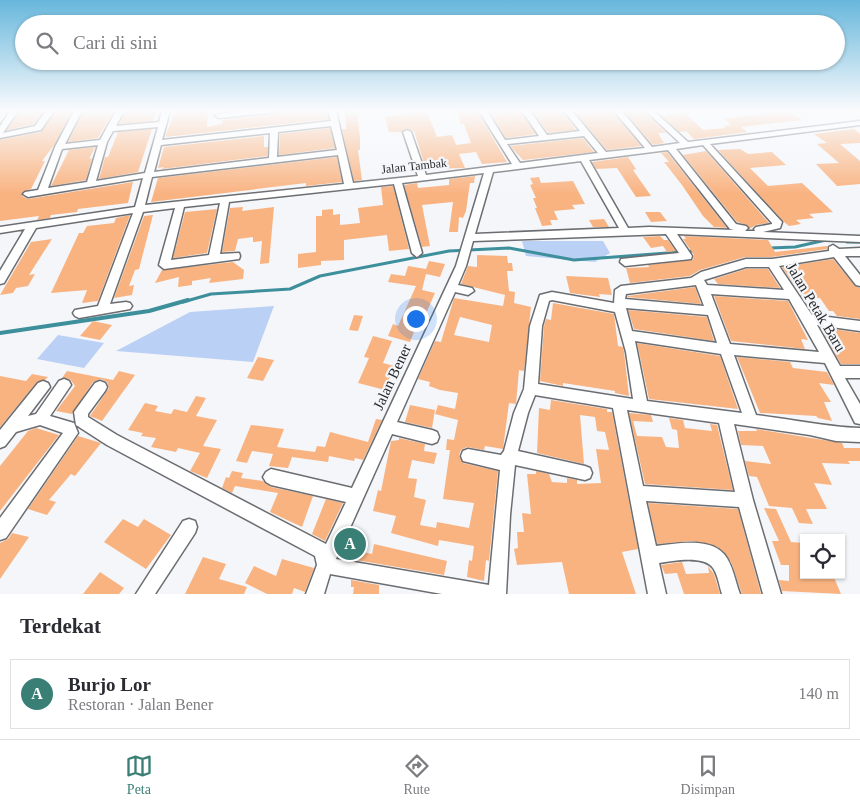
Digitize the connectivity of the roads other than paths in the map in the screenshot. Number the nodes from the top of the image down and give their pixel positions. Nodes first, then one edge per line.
1 (63, 139) edge
2 (105, 139) edge
3 (158, 139) edge
4 (170, 139) edge
5 (274, 139) edge
6 (338, 139) edge
7 (409, 139) edge
8 (502, 139) edge
9 (530, 139) edge
10 (591, 139) edge
11 (641, 139) edge
12 (679, 139) edge
13 (731, 139) edge
14 (103, 142) junction
15 (504, 142) junction
16 (704, 142) junction
17 (157, 143) junction
18 (686, 145) junction
19 (59, 147) junction
20 (670, 147) junction
21 (650, 149) junction
22 (341, 152) junction
23 (604, 155) junction
24 (584, 158) junction
25 (273, 160) junction
26 (517, 166) junction
27 (489, 170) junction
28 (148, 175) junction
29 (423, 178) junction
30 (397, 180) junction
31 (91, 184) junction
32 (349, 186) junction
33 (42, 191) junction
34 (28, 194) dead end
35 (225, 200) junction
36 (180, 206) junction
37 (139, 209) junction
38 (33, 225) junction
39 (0, 230) edge
40 (669, 231) junction
41 (626, 232) junction
42 (824, 238) junction
43 (860, 238) edge
44 (467, 243) junction
45 (860, 252) edge
46 (836, 253) junction
47 (417, 254) dead end
48 (235, 256) dead end
49 (214, 258) junction
50 (625, 262) dead end
51 (772, 263) junction
52 (0, 280) edge
53 (860, 282) edge
54 (701, 284) junction
55 (451, 287) junction
56 (468, 291) dead end
57 (794, 295) junction
58 (126, 306) dead end
59 (620, 306) junction
60 (102, 310) junction
61 (712, 311) junction
62 (79, 313) dead end
63 (808, 319) junction
64 (860, 326) edge
65 (628, 335) junction
66 (724, 349) junction
67 (829, 358) junction
68 (837, 372) junction
69 (860, 372) edge
70 (64, 385) dead end
71 (43, 387) dead end
72 (100, 387) dead end
73 (531, 389) junction
74 (619, 402) junction
75 (641, 406) junction
76 (725, 418) junction
77 (860, 418) edge
78 (40, 419) junction
79 (751, 419) junction
80 (388, 426) junction
81 (11, 427) junction
82 (860, 435) edge
83 (432, 437) dead end
84 (0, 441) edge
85 (468, 456) dead end
86 (508, 460) junction
87 (585, 472) dead end
88 (271, 477) dead end
89 (636, 493) junction
90 (356, 497) junction
91 (745, 500) junction
92 (189, 527) dead end
93 (0, 532) edge
94 (651, 555) junction
95 (325, 565) junction
96 (145, 594) edge
97 (315, 594) edge
98 (492, 594) edge
99 (497, 594) edge
100 (657, 594) edge
101 (731, 594) edge
102 (772, 594) edge

1 - 19 street
2 - 14 street
3 - 17 street
4 - 17 street
5 - 25 street
6 - 22 street
7 - 29 street
8 - 15 street
9 - 15 street
10 - 23 street
11 - 21 street
12 - 18 street
13 - 16 street, Jalan Tambak
14 - 19 street
14 - 31 street
15 - 26 street
16 - 18 street, Jalan Tambak
16 - 20 street
17 - 28 street
18 - 20 street, Jalan Tambak
19 - 33 street
20 - 21 street, Jalan Tambak
21 - 23 street, Jalan Tambak
22 - 25 street
22 - 32 street
23 - 24 street, Jalan Tambak
24 - 26 street, Jalan Tambak
24 - 41 street
25 - 28 street
26 - 27 street, Jalan Tambak
27 - 29 street, Jalan Tambak
27 - 44 street, Jalan Bener
28 - 31 street
28 - 37 street
29 - 30 street, Jalan Tambak
30 - 32 street, Jalan Tambak
30 - 47 street
31 - 33 street
32 - 35 street, Jalan Tambak
33 - 34 street
35 - 36 street, Jalan Tambak
35 - 49 street
36 - 37 street, Jalan Tambak
36 - 49 street
37 - 38 street, Jalan Tambak
37 - 60 street
38 - 39 street, Jalan Tambak
38 - 52 street
40 - 41 street
40 - 42 street
40 - 50 street
41 - 44 street
42 - 43 street
42 - 46 street
44 - 55 street, Jalan Bener
45 - 46 street, Jalan Petak Baru
46 - 51 street, Jalan Petak Baru
46 - 53 street
48 - 49 street
51 - 54 street
51 - 57 street, Jalan Petak Baru
54 - 57 street
54 - 59 street
54 - 61 street
55 - 56 street
55 - 80 street, Jalan Bener
57 - 63 street, Jalan Petak Baru
58 - 60 street
59 - 61 street
59 - 65 street
59 - 73 street
60 - 62 street
61 - 66 street
63 - 64 street
63 - 67 street, Jalan Petak Baru
65 - 66 street
65 - 75 street
66 - 67 street
66 - 79 street
67 - 68 street, Jalan Petak Baru
68 - 69 street
68 - 77 street, Jalan Petak Baru
70 - 78 street
71 - 81 street
72 - 95 street
73 - 74 street
73 - 86 street
74 - 75 street
74 - 89 street
75 - 76 street
76 - 79 street
76 - 91 street
78 - 81 street
78 - 93 street
79 - 82 street
80 - 83 street
80 - 90 street, Jalan Bener
81 - 84 street
85 - 86 street
86 - 87 street
86 - 99 street
88 - 90 street
89 - 91 street
89 - 94 street
90 - 95 street, Jalan Bener
91 - 102 street
92 - 96 street
94 - 100 street
94 - 101 street
95 - 97 street, Jalan Bener
95 - 98 street

